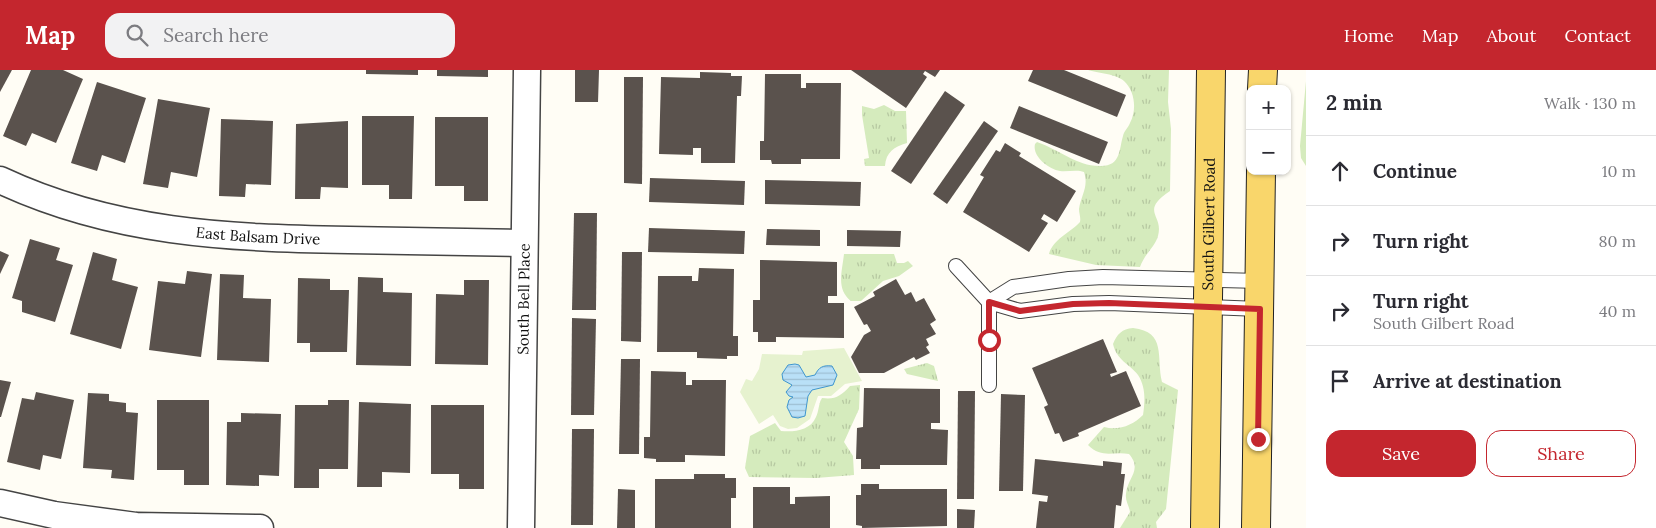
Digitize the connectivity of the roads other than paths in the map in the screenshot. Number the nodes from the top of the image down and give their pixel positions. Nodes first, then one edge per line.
1 (527, 70) edge
2 (1211, 70) edge
3 (1263, 70) edge
4 (1262, 85) edge
5 (1261, 175) edge
6 (0, 180) edge
7 (524, 242) junction
8 (956, 266) dead end
9 (1260, 282) junction
10 (1208, 293) junction
11 (989, 302) junction
12 (1260, 309) junction
13 (989, 385) dead end
14 (0, 503) edge
15 (260, 528) edge
16 (521, 528) edge
17 (1205, 528) edge
18 (1256, 528) edge

1 - 7 street, South Bell Place
2 - 10 main road, South Gilbert Road
3 - 4 main road
5 - 9 main road
6 - 7 street, East Balsam Drive
7 - 16 street, South Bell Place
8 - 11 lane
9 - 10 lane
9 - 12 main road
10 - 11 lane
10 - 11 lane
10 - 12 lane
10 - 17 main road, South Gilbert Road
11 - 13 lane
12 - 18 main road
14 - 15 street

